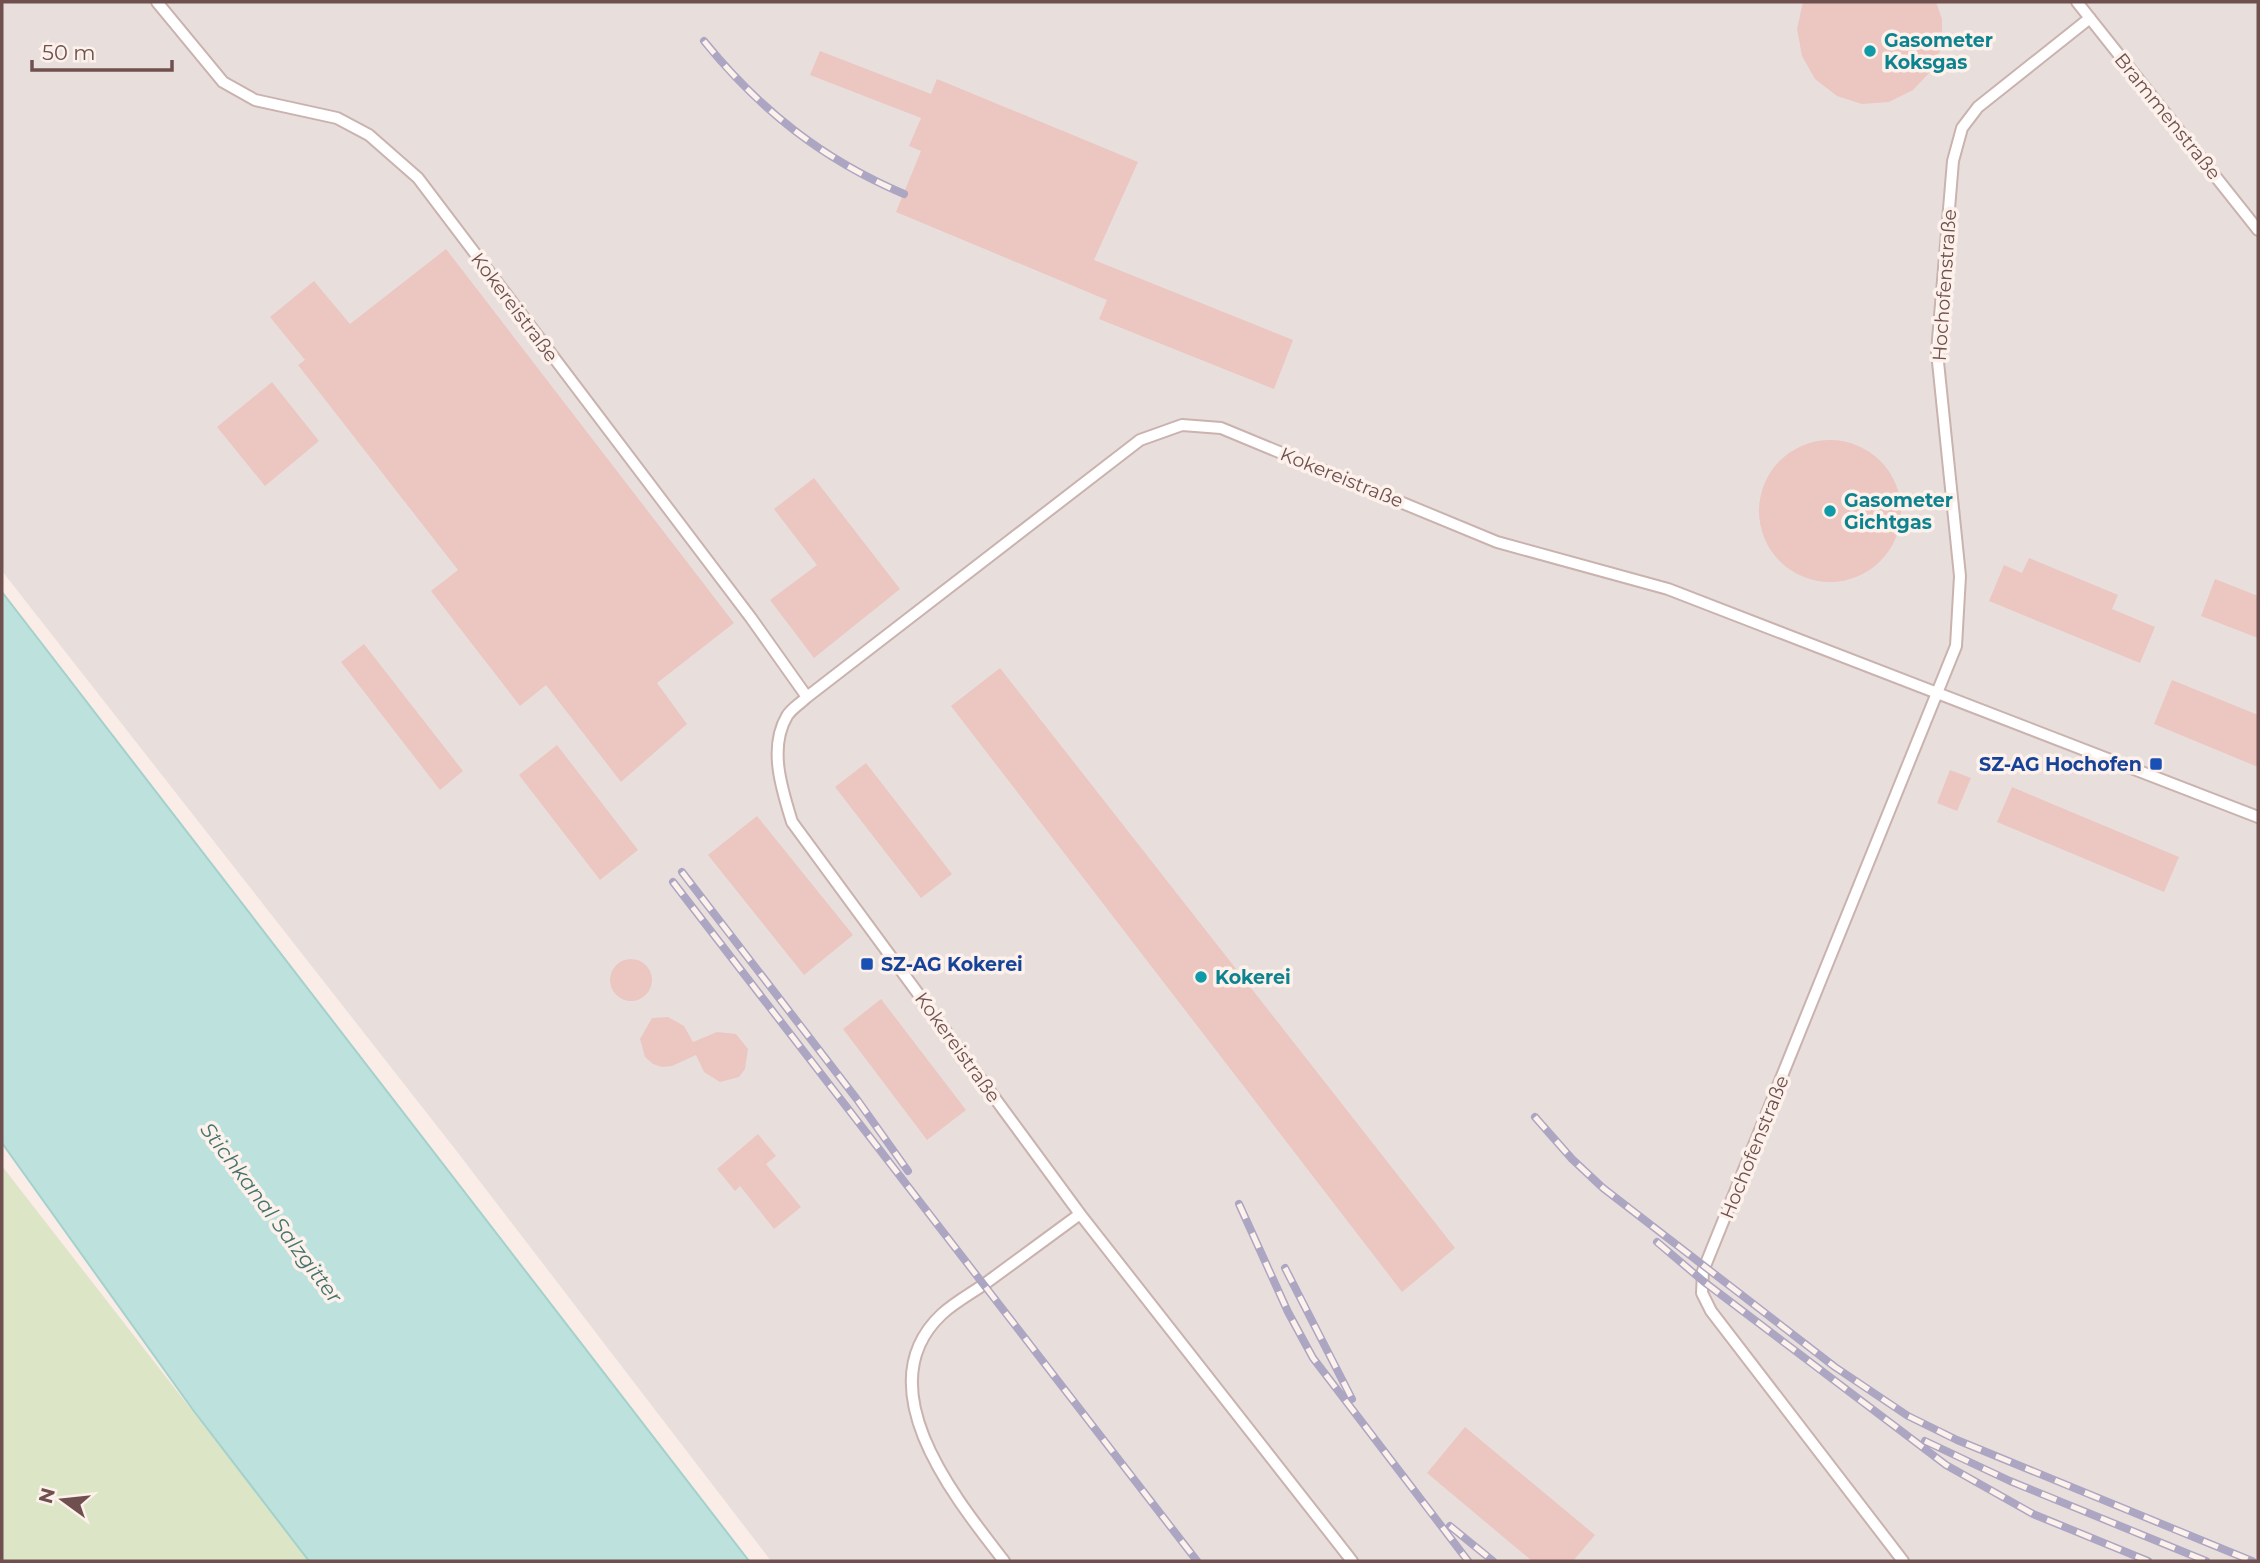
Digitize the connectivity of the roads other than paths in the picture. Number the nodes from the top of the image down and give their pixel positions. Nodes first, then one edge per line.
1 (157, 2) edge
2 (2077, 2) edge
3 (2090, 18) junction
4 (2258, 229) edge
5 (1939, 692) junction
6 (807, 697) junction
7 (2258, 817) edge
8 (1080, 1214) junction
9 (1004, 1561) edge
10 (1352, 1561) edge
11 (1903, 1561) edge

1 - 6 lane, Kokereistraße
2 - 3 lane, Brammenstraße
3 - 4 lane, Brammenstraße
3 - 5 lane, Hochofenstraße
5 - 6 lane, Kokereistraße
5 - 7 lane
5 - 11 lane, Hochofenstraße
6 - 8 lane, Kokereistraße
8 - 9 lane
8 - 10 lane, Kokereistraße

